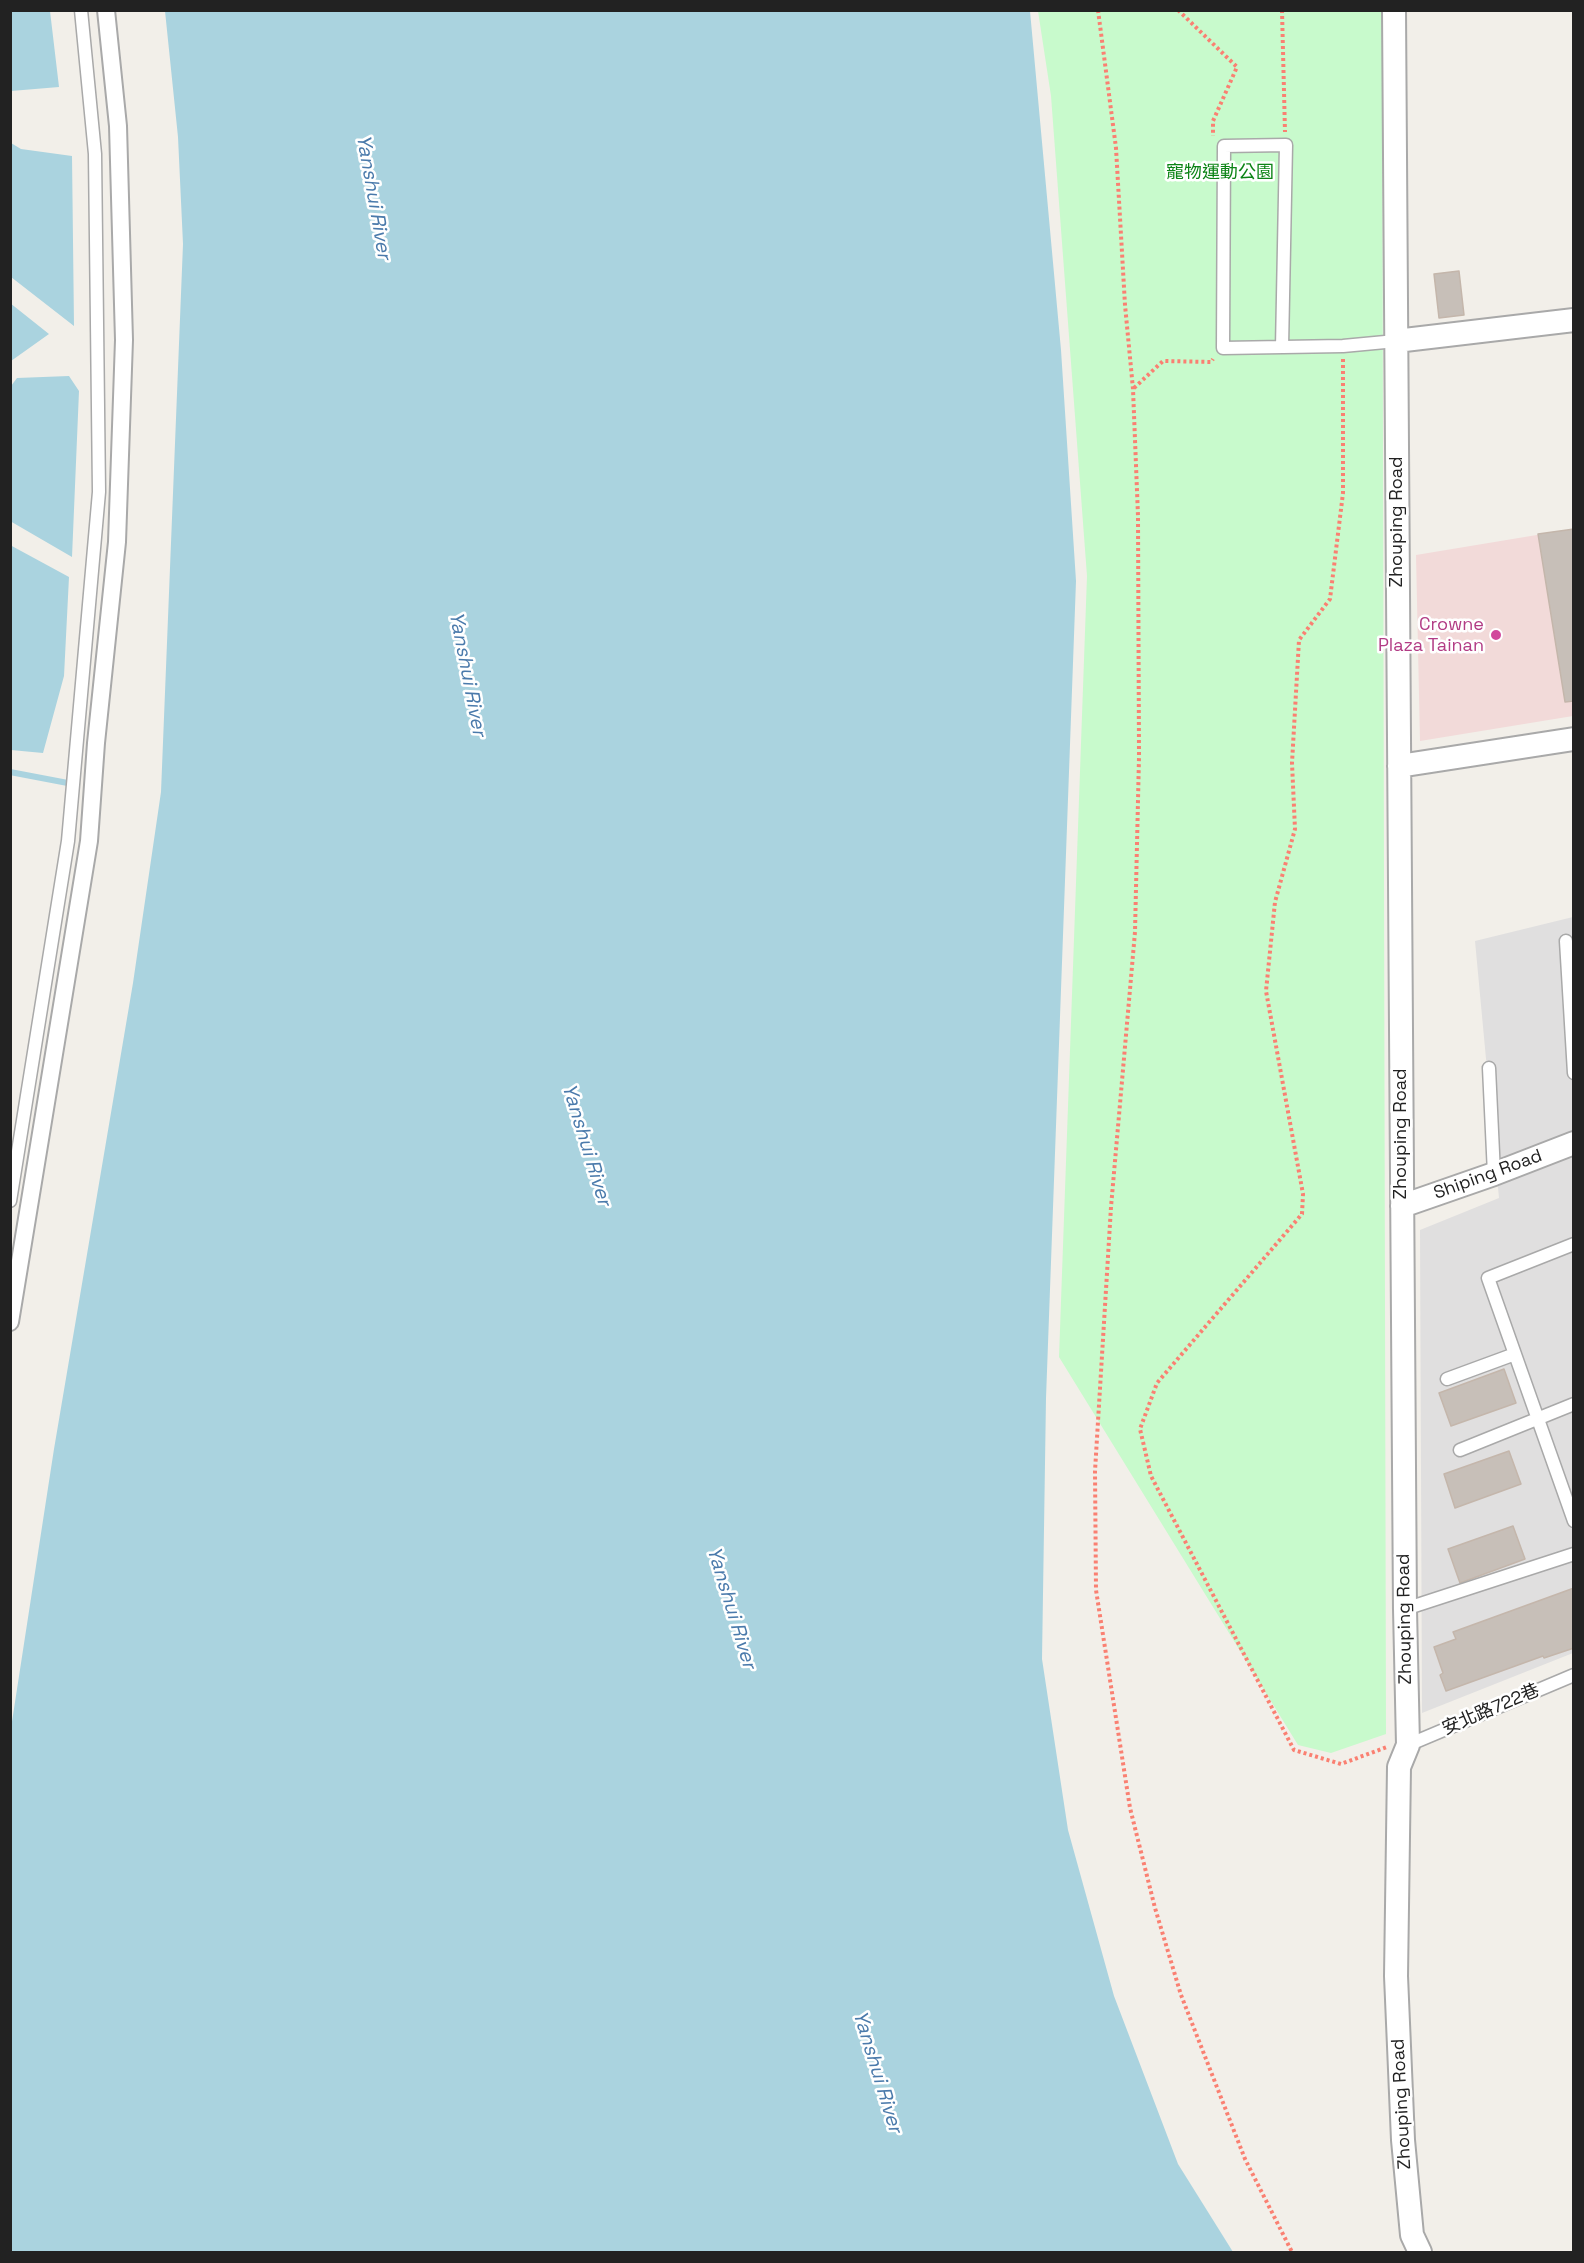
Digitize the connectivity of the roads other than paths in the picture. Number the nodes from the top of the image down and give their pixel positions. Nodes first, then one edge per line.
1 (81, 10) edge
2 (106, 10) edge
3 (1394, 10) edge
4 (1574, 320) edge
5 (1396, 341) junction
6 (1282, 347) junction
7 (1574, 739) edge
8 (1399, 766) junction
9 (1566, 941) dead end
10 (1489, 1068) dead end
11 (1574, 1073) edge
12 (1574, 1143) edge
13 (1494, 1174) junction
14 (10, 1201) edge
15 (1402, 1206) junction
16 (1574, 1244) edge
17 (10, 1322) edge
18 (1515, 1354) junction
19 (1447, 1379) dead end
20 (1574, 1404) edge
21 (1538, 1419) junction
22 (1460, 1450) dead end
23 (1574, 1521) edge
24 (1574, 1554) edge
25 (1405, 1609) junction
26 (1574, 1675) edge
27 (1408, 1744) junction
28 (1420, 2253) edge

1 - 14 lane
2 - 17 street
3 - 5 street, Zhouping Road
4 - 5 street
5 - 6 lane
5 - 8 street, Zhouping Road
6 - 6 lane
7 - 8 street
8 - 15 street, Zhouping Road
9 - 11 lane
10 - 13 lane
12 - 13 street, Shiping Road
13 - 15 street, Shiping Road
15 - 25 street, Zhouping Road
16 - 18 lane
18 - 19 lane
18 - 21 lane
20 - 21 lane
21 - 22 lane
21 - 23 lane
24 - 25 lane
25 - 27 street, Zhouping Road
26 - 27 lane, 安北路722巷
27 - 28 street, Zhouping Road

